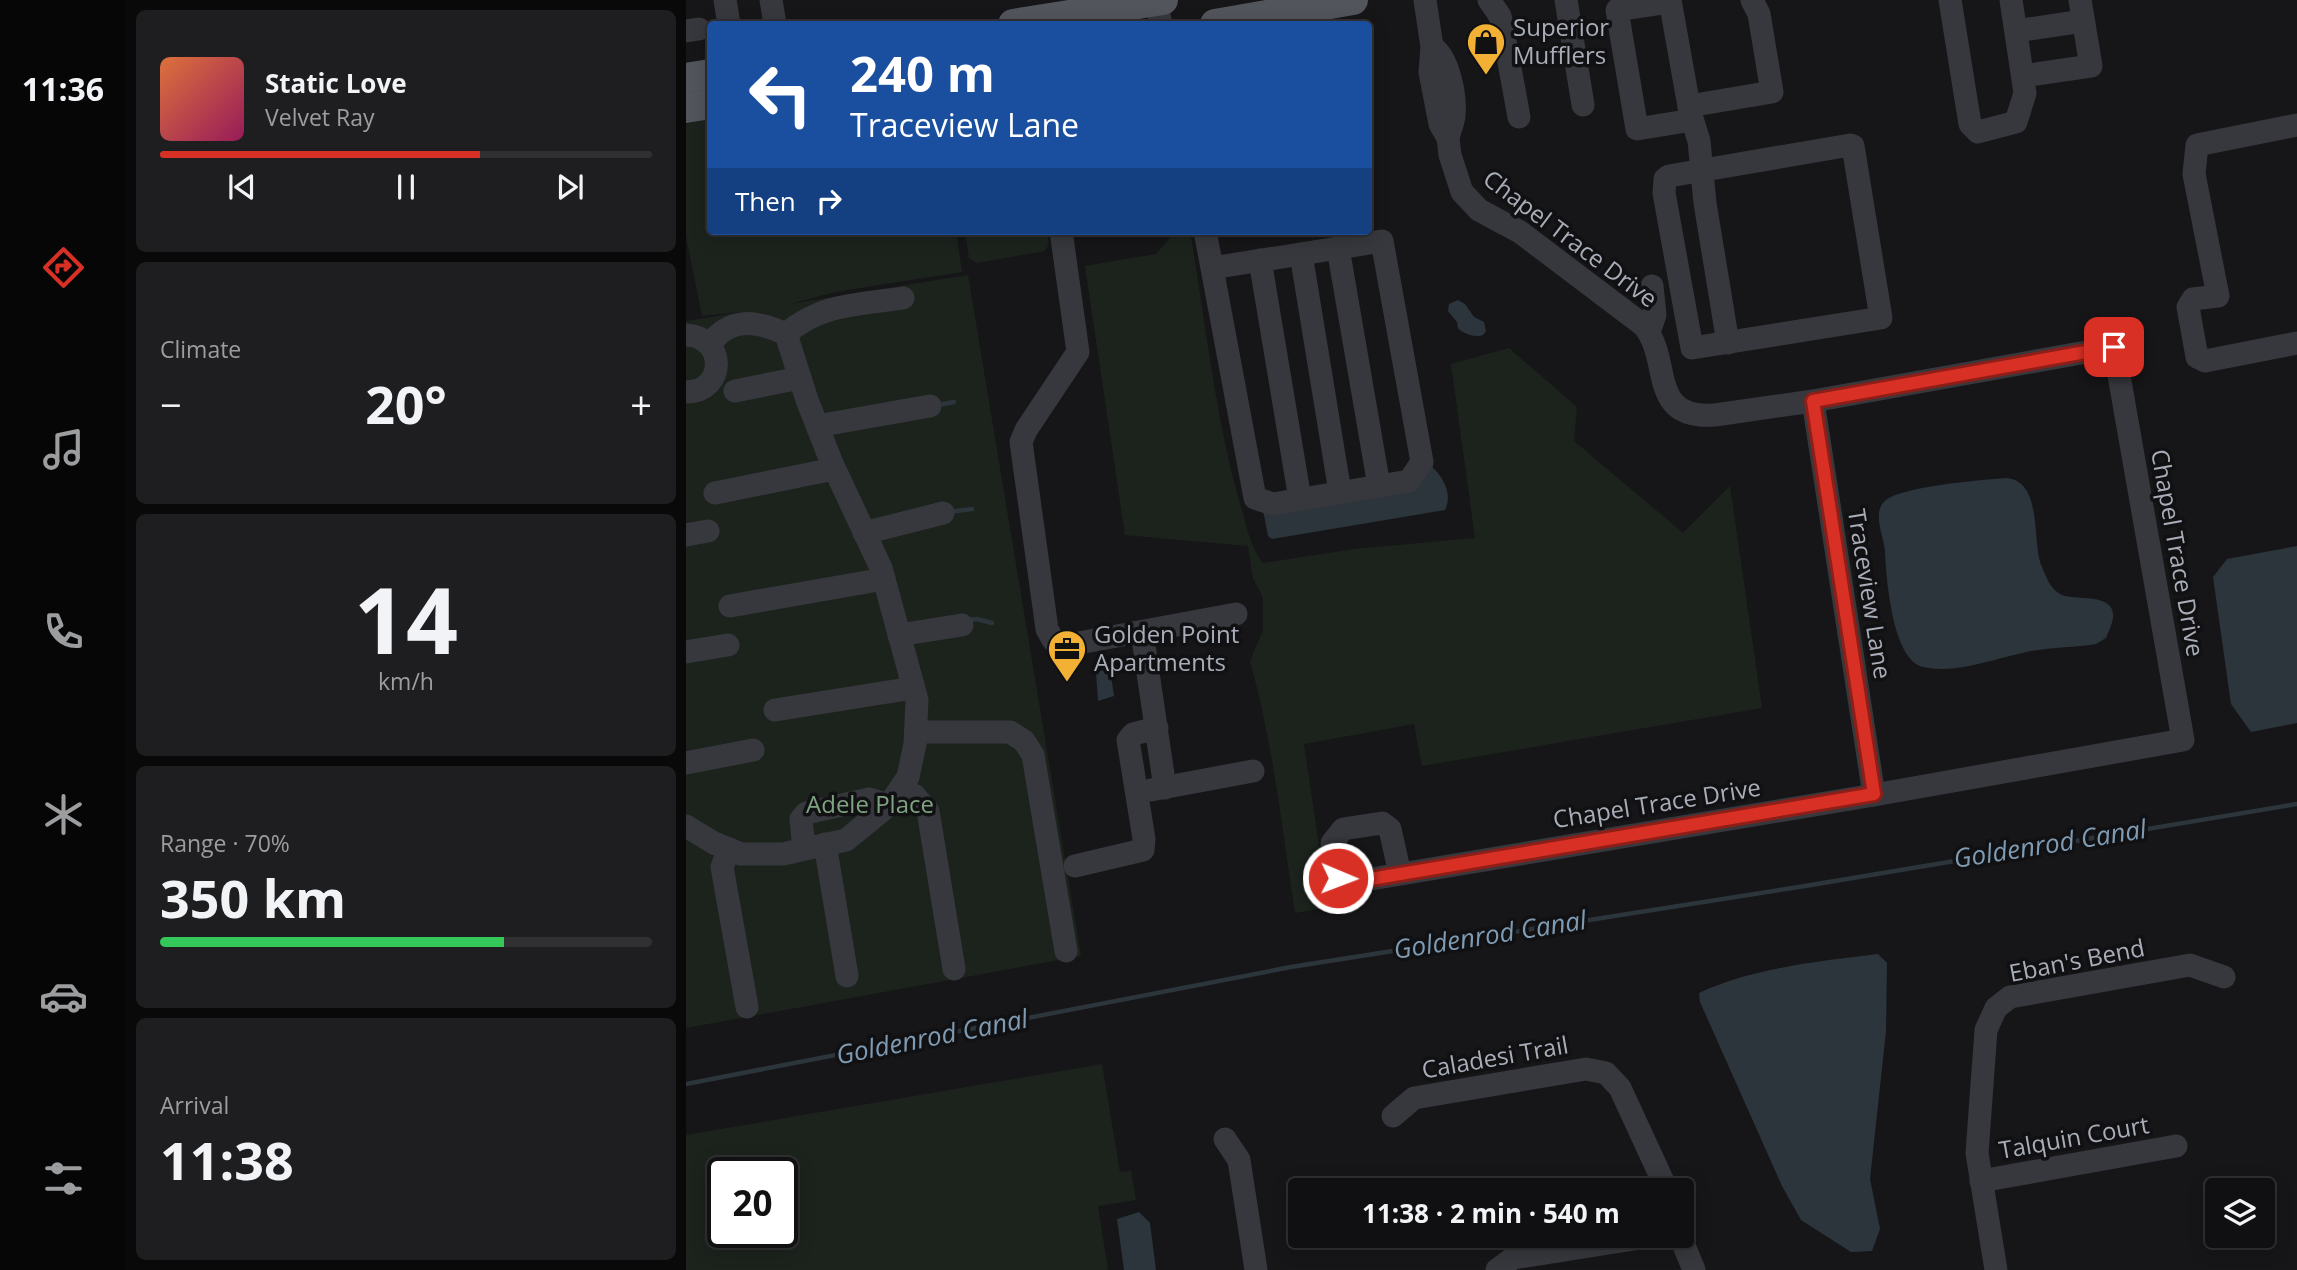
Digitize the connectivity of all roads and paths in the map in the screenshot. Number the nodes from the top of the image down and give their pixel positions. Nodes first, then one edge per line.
1 (725, 0) edge
2 (771, 0) edge
3 (1353, 0) edge
4 (1425, 0) edge
5 (1489, 0) edge
6 (1566, 0) edge
7 (1950, 0) edge
8 (2011, 0) edge
9 (1670, 1) edge
10 (1754, 1) edge
11 (1159, 6) edge
12 (2082, 10) edge
13 (1322, 15) edge
14 (728, 21) edge
15 (774, 21) edge
16 (1037, 21) edge
17 (1250, 21) edge
18 (2029, 29) dead end
19 (1432, 47) junction
20 (707, 74) edge
21 (2036, 74) dead end
22 (686, 78) edge
23 (707, 104) edge
24 (1583, 104) dead end
25 (686, 108) edge
26 (1690, 113) junction
27 (1519, 117) dead end
28 (2297, 125) edge
29 (1444, 131) junction
30 (1702, 169) junction
31 (1063, 235) edge
32 (1206, 235) edge
33 (1338, 248) junction
34 (1301, 254) junction
35 (1259, 260) junction
36 (1212, 268) junction
37 (1652, 286) dead end
38 (903, 298) dead end
39 (1649, 332) junction
40 (786, 334) junction
41 (686, 335) edge
42 (2297, 342) edge
43 (1728, 343) junction
44 (710, 344) junction
45 (800, 378) junction
46 (735, 391) dead end
47 (686, 393) edge
48 (1813, 401) junction
49 (930, 406) dead end
50 (817, 426) junction
51 (834, 469) junction
52 (1379, 486) junction
53 (1340, 492) junction
54 (715, 494) dead end
55 (1300, 499) junction
56 (943, 513) dead end
57 (864, 533) junction
58 (884, 579) junction
59 (730, 606) dead end
60 (1236, 614) dead end
61 (962, 625) dead end
62 (1142, 632) junction
63 (899, 635) junction
64 (728, 645) dead end
65 (686, 652) edge
66 (914, 688) junction
67 (775, 710) dead end
68 (1157, 728) junction
69 (915, 732) junction
70 (753, 750) dead end
71 (686, 763) edge
72 (1253, 771) dead end
73 (1165, 788) junction
74 (1137, 792) junction
75 (1874, 794) junction
76 (894, 797) junction
77 (686, 826) edge
78 (814, 847) junction
79 (729, 849) junction
80 (1076, 866) dead end
81 (1400, 874) junction
82 (1066, 951) dead end
83 (954, 969) dead end
84 (847, 976) dead end
85 (2224, 977) dead end
86 (747, 1007) dead end
87 (1393, 1116) dead end
88 (1224, 1139) dead end
89 (2176, 1146) dead end
90 (1661, 1178) edge
91 (1981, 1181) junction
92 (1577, 1248) edge
93 (1686, 1248) edge
94 (1256, 1270) edge
95 (1497, 1270) edge
96 (1694, 1270) edge
97 (1996, 1270) edge

1 - 14 street
2 - 15 street
3 - 13 main road
4 - 19 street, Chapel Trace Drive
5 - 27 street
6 - 24 street
7 - 8 street
9 - 26 street
9 - 26 street
10 - 26 street
11 - 16 main road
12 - 18 street
12 - 21 street
13 - 17 main road
19 - 29 street, Chapel Trace Drive
19 - 29 street, Chapel Trace Drive
20 - 22 main road
23 - 25 main road
26 - 30 street
28 - 42 street
29 - 39 street, Chapel Trace Drive
30 - 43 street
30 - 43 street
30 - 43 street
31 - 62 street
32 - 36 street
33 - 34 street
33 - 52 street
33 - 52 street
34 - 35 street
34 - 53 street
35 - 36 street
35 - 55 street
36 - 55 street
37 - 39 street
38 - 40 street
39 - 48 street, Chapel Trace Drive
40 - 44 street
40 - 45 street
41 - 44 street
44 - 47 street
45 - 46 street
45 - 50 street
48 - 75 street, Traceview Lane
48 - 75 street, Chapel Trace Drive
49 - 50 street
50 - 51 street
51 - 54 street
51 - 57 street
52 - 53 street
53 - 55 street
56 - 57 street
57 - 58 street
58 - 59 street
58 - 63 street
60 - 62 street
61 - 63 street
62 - 68 street
63 - 66 street
64 - 65 street
66 - 67 street
66 - 69 street
68 - 73 street
68 - 74 street
69 - 76 street
69 - 82 street
70 - 71 street
72 - 73 street
73 - 74 street
74 - 80 street
75 - 81 street, Chapel Trace Drive
76 - 78 street
76 - 78 street
76 - 83 street
77 - 79 street
78 - 79 street
78 - 84 street
79 - 86 street
81 - 81 street, Chapel Trace Drive
85 - 91 street, Eban's Bend
87 - 90 street, Caladesi Trail
88 - 94 street
89 - 91 street, Talquin Court
91 - 97 street, Eban's Bend
92 - 95 street
93 - 96 street

